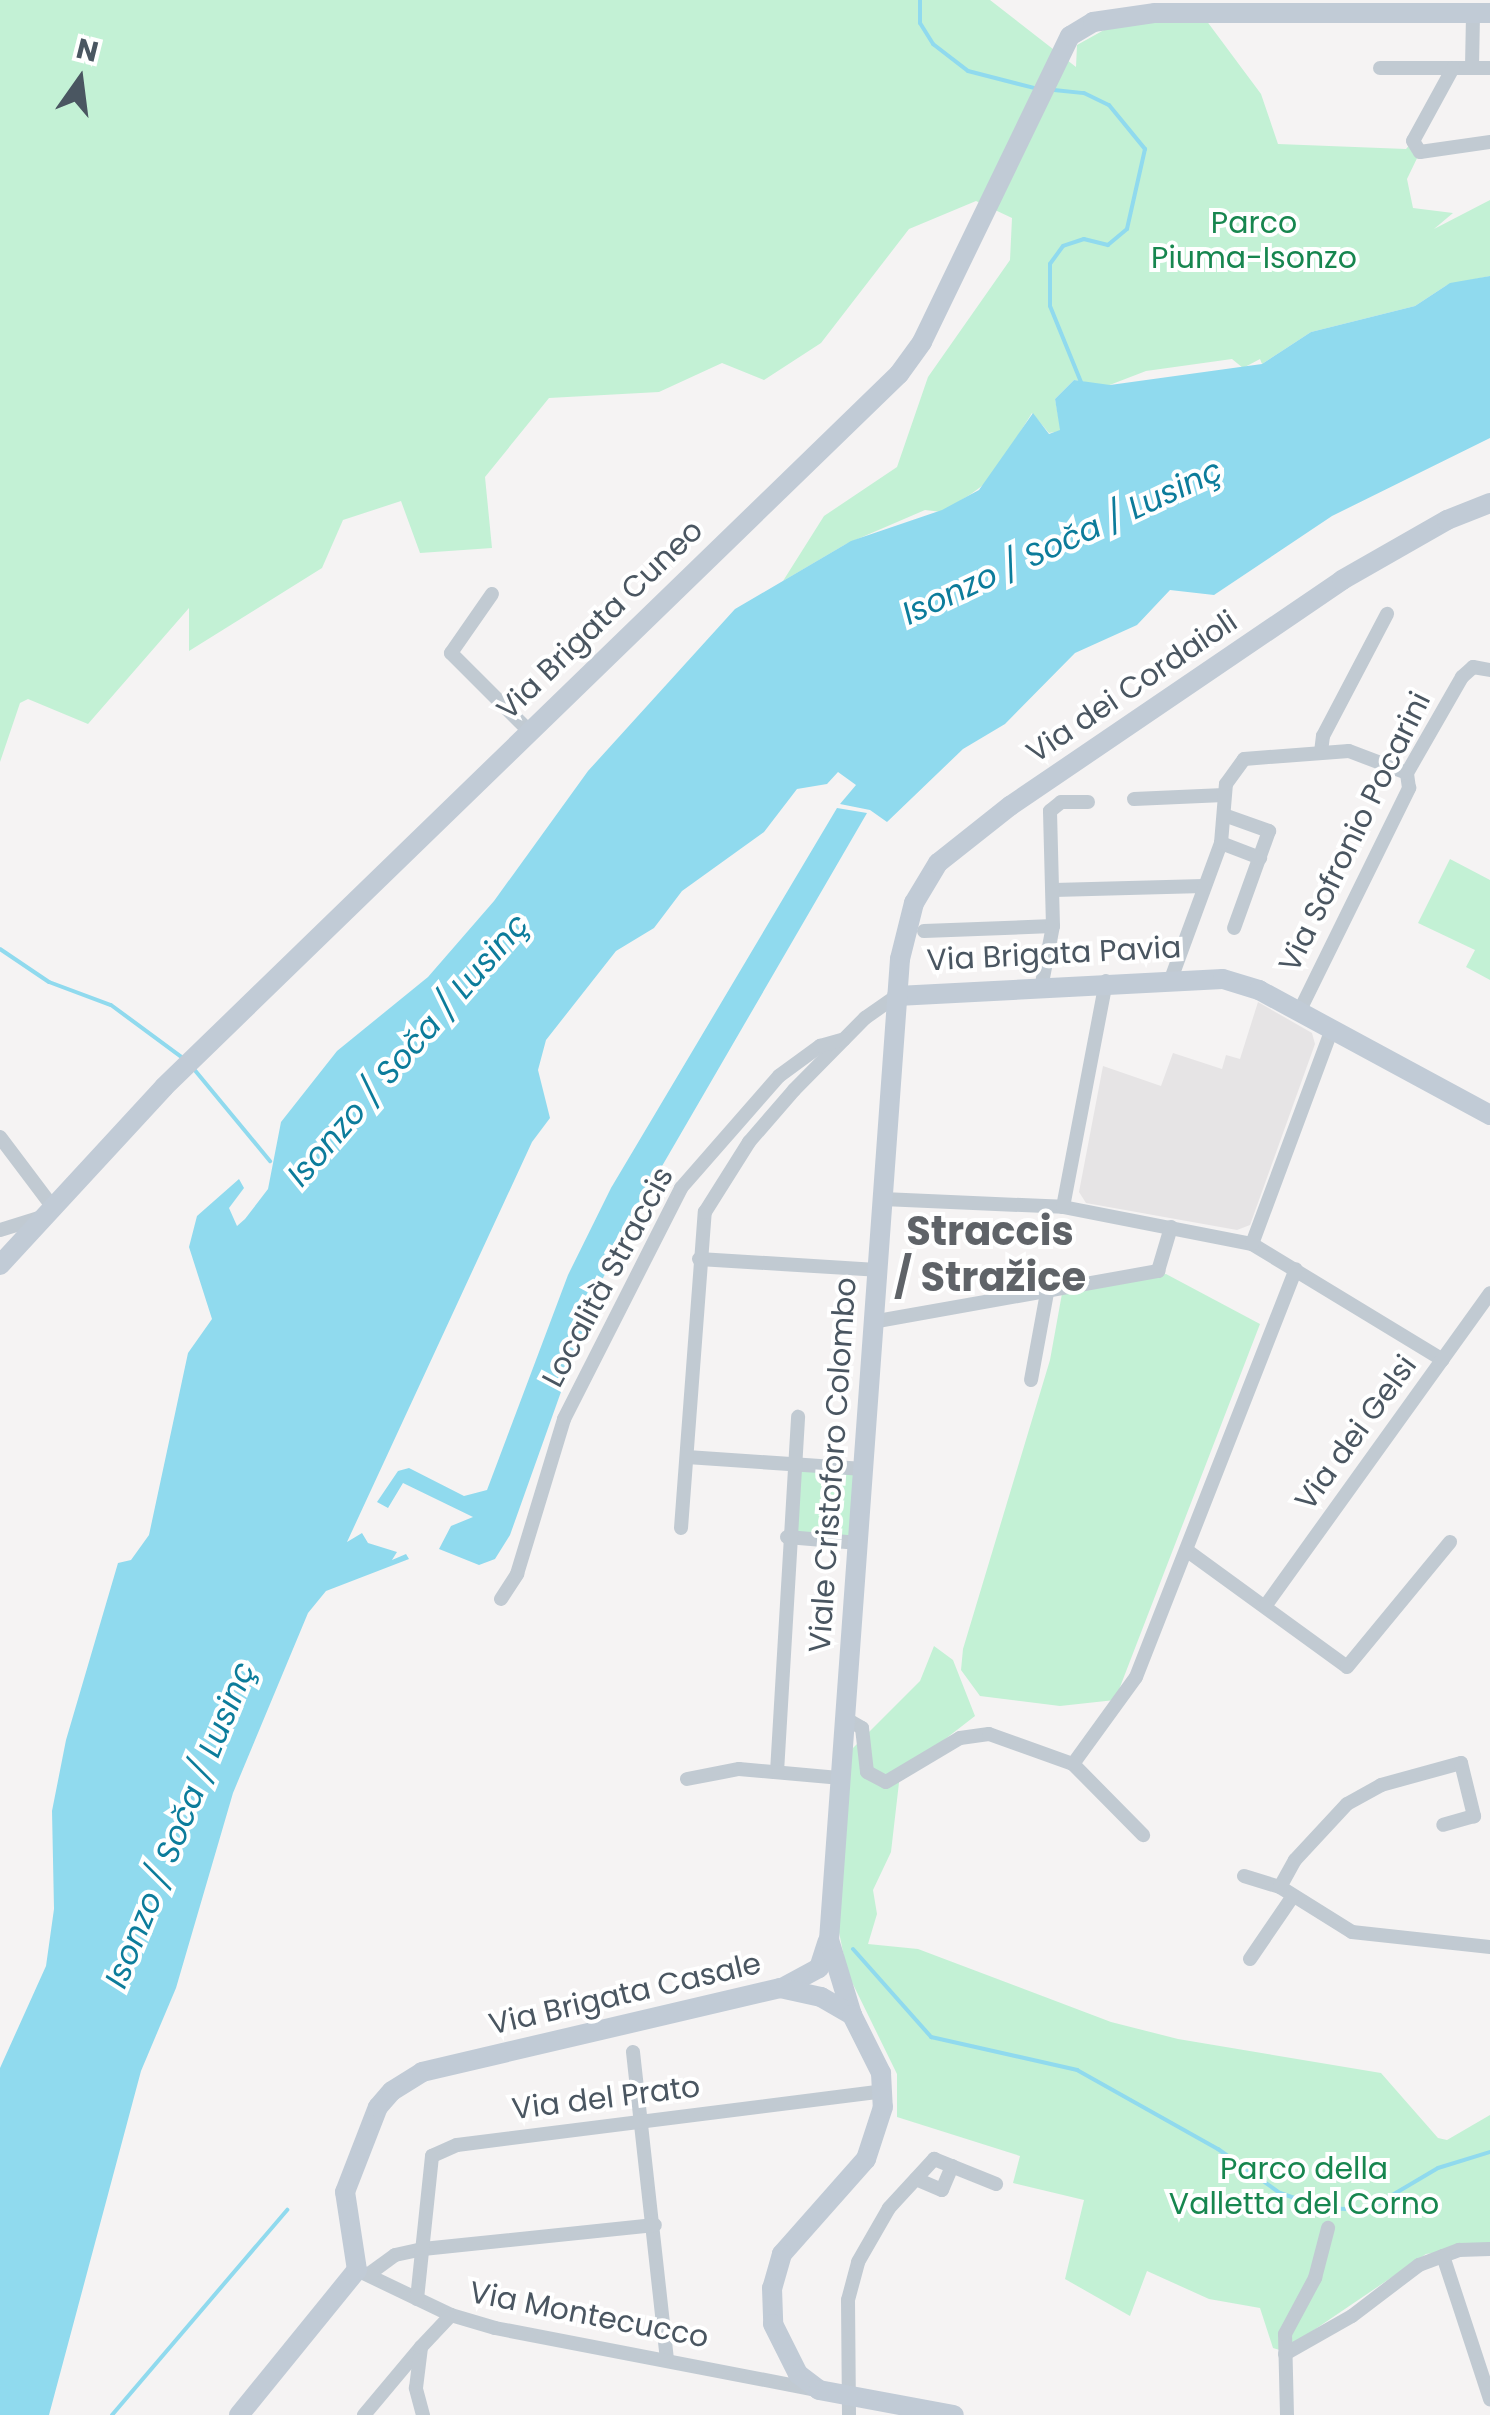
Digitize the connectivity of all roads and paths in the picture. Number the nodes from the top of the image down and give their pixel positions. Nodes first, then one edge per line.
1 (1111, 8) edge
2 (1485, 12) edge
3 (1472, 67) junction
4 (1380, 68) dead end
5 (1452, 68) junction
6 (1490, 68) edge
7 (1490, 142) edge
8 (1490, 504) edge
9 (492, 594) dead end
10 (1387, 614) dead end
11 (1490, 670) edge
12 (528, 731) junction
13 (1321, 752) junction
14 (1407, 772) junction
15 (1224, 794) junction
16 (1134, 799) dead end
17 (1088, 802) dead end
18 (1224, 815) junction
19 (1221, 843) junction
20 (1260, 858) junction
21 (1204, 886) junction
22 (1054, 890) junction
23 (1053, 926) junction
24 (1234, 928) dead end
25 (924, 931) dead end
26 (1171, 979) junction
27 (1106, 982) junction
28 (1042, 983) junction
29 (898, 996) junction
30 (1300, 1012) junction
31 (1332, 1029) junction
32 (844, 1038) junction
33 (1490, 1114) edge
34 (0, 1136) edge
35 (883, 1199) junction
36 (1063, 1206) junction
37 (47, 1212) junction
38 (1171, 1226) junction
39 (0, 1230) edge
40 (1252, 1244) junction
41 (699, 1259) junction
42 (0, 1264) edge
43 (877, 1270) junction
44 (1296, 1270) junction
45 (1048, 1288) junction
46 (1490, 1293) edge
47 (872, 1322) junction
48 (1442, 1360) junction
49 (1031, 1380) dead end
50 (798, 1416) dead end
51 (687, 1458) junction
52 (794, 1464) junction
53 (864, 1469) junction
54 (681, 1528) dead end
55 (787, 1537) junction
56 (1450, 1542) dead end
57 (859, 1543) junction
58 (1189, 1552) junction
59 (500, 1599) dead end
60 (1266, 1605) junction
61 (843, 1717) junction
62 (1073, 1764) junction
63 (777, 1772) junction
64 (687, 1778) dead end
65 (839, 1778) junction
66 (1444, 1825) dead end
67 (1143, 1835) dead end
68 (1244, 1876) dead end
69 (1287, 1891) junction
70 (829, 1940) junction
71 (1490, 1947) edge
72 (1250, 1959) dead end
73 (780, 1988) junction
74 (852, 2015) junction
75 (634, 2052) dead end
76 (883, 2091) junction
77 (640, 2120) junction
78 (952, 2166) junction
79 (916, 2179) junction
80 (996, 2184) dead end
81 (656, 2225) junction
82 (1328, 2228) dead end
83 (423, 2249) junction
84 (1490, 2249) edge
85 (1443, 2256) junction
86 (363, 2272) junction
87 (416, 2299) junction
88 (450, 2316) junction
89 (421, 2347) junction
90 (1284, 2354) junction
91 (666, 2359) junction
92 (819, 2390) junction
93 (852, 2392) junction
94 (1490, 2400) edge
95 (239, 2415) edge
96 (364, 2415) edge
97 (423, 2415) edge
98 (848, 2415) edge
99 (954, 2415) edge
100 (1287, 2415) edge

1 - 2 street
1 - 12 street, Via Brigata Cuneo
2 - 3 street
3 - 5 street
3 - 6 street
4 - 5 street
5 - 7 street
8 - 29 street, Via dei Cordaioli
9 - 12 street
10 - 13 street
11 - 14 street, Via Sofronio Pocarini
12 - 37 street, Via Brigata Cuneo
13 - 14 street
13 - 15 street
14 - 30 street, Via Sofronio Pocarini
15 - 16 street
15 - 18 street
17 - 22 street
18 - 19 street
18 - 20 street
19 - 20 street
19 - 21 street
20 - 24 street
21 - 22 street
21 - 26 street
22 - 23 street
23 - 25 street
23 - 28 street
26 - 27 street, Via Brigata Pavia
26 - 30 street, Via Brigata Pavia
27 - 28 street, Via Brigata Pavia
27 - 36 street
28 - 29 street, Via Brigata Pavia
29 - 32 street, Via Brigata Pavia
29 - 35 street, Viale Cristoforo Colombo
30 - 31 street, Via Brigata Pavia
31 - 33 street, Via Brigata Pavia
31 - 40 street
32 - 41 street, Via Brigata Pavia
32 - 59 street, Località Straccis
34 - 37 street
35 - 36 street
35 - 43 street, Viale Cristoforo Colombo
36 - 38 street
37 - 39 street
37 - 42 street, Via Brigata Cuneo
38 - 40 street
38 - 45 street
40 - 44 street
41 - 43 street
41 - 51 street, Via Brigata Pavia
43 - 47 street, Viale Cristoforo Colombo
44 - 48 street
44 - 58 street
45 - 47 street
45 - 49 street
46 - 48 street, Via dei Gelsi
47 - 53 street, Viale Cristoforo Colombo
48 - 60 street, Via dei Gelsi
50 - 52 street
51 - 52 street
51 - 54 street, Via Brigata Pavia
52 - 53 street
52 - 55 street
53 - 57 street, Viale Cristoforo Colombo
55 - 57 street
55 - 63 street
56 - 60 street
57 - 61 street, Viale Cristoforo Colombo
58 - 60 street
58 - 62 street
61 - 62 street
61 - 65 street, Viale Cristoforo Colombo
62 - 67 street
63 - 64 street
63 - 65 street
65 - 70 street, Viale Cristoforo Colombo
66 - 69 street
68 - 69 street
69 - 71 street
69 - 72 street
70 - 73 street
70 - 74 street, Viale Cristoforo Colombo
73 - 74 street, Via Brigata Casale
73 - 86 street, Via Brigata Casale
74 - 76 street
75 - 77 street
76 - 77 street, Via del Prato
76 - 92 street
77 - 81 street
77 - 83 street, Via del Prato
78 - 79 street
78 - 79 street
78 - 80 street
79 - 93 street
81 - 83 street
81 - 91 street
82 - 90 street
83 - 86 street
83 - 87 street
84 - 85 street
85 - 90 street
85 - 94 street
86 - 87 street, Via Montecucco
86 - 95 street
87 - 88 street, Via Montecucco
88 - 89 street
88 - 91 street, Via Montecucco
89 - 96 street
89 - 97 street
90 - 100 street
91 - 92 street, Via Montecucco
92 - 93 street
93 - 98 street
93 - 99 street

